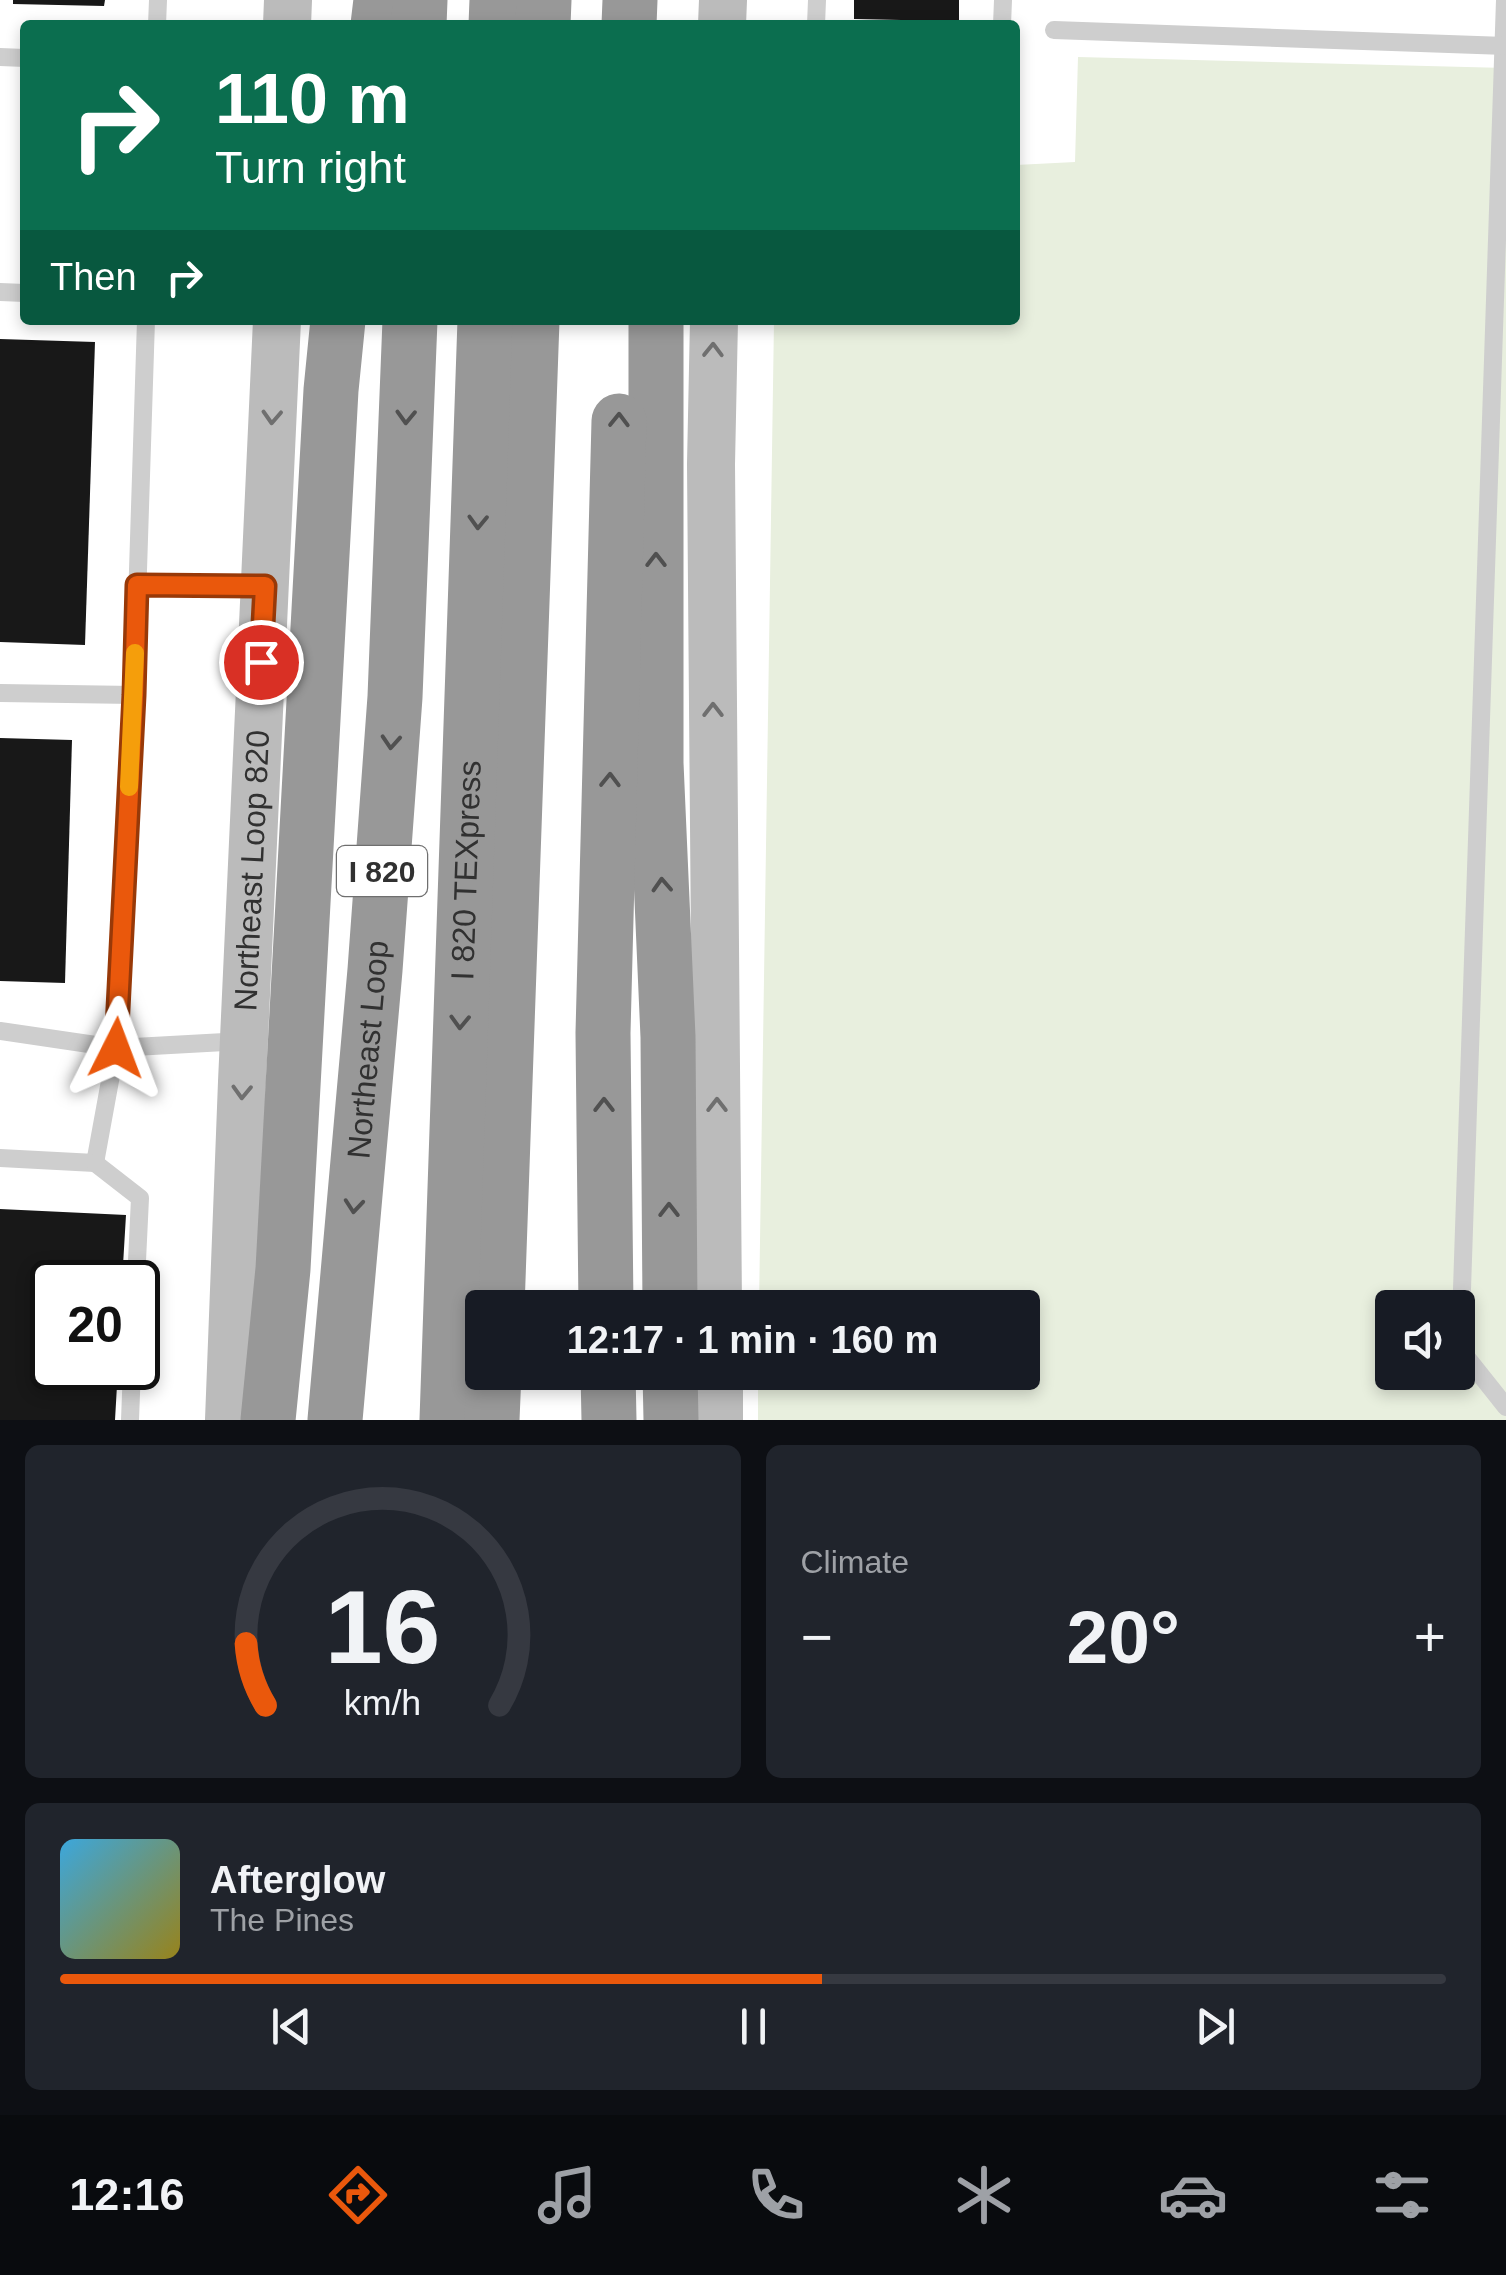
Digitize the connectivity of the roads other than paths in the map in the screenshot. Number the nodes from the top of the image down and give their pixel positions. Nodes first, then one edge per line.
1 (1505, 0) edge
2 (1054, 30) dead end
3 (1505, 46) edge
4 (146, 325) edge
5 (276, 325) edge
6 (338, 325) edge
7 (410, 325) edge
8 (485, 325) edge
9 (532, 325) edge
10 (622, 325) edge
11 (656, 325) edge
12 (714, 325) edge
13 (525, 573) junction
14 (137, 585) junction
15 (265, 586) junction
16 (0, 693) edge
17 (134, 695) junction
18 (0, 1031) edge
19 (244, 1042) junction
20 (116, 1048) junction
21 (0, 1158) edge
22 (95, 1163) junction
23 (453, 1258) junction
24 (137, 1260) edge
25 (498, 1290) edge
26 (530, 1290) edge
27 (606, 1290) edge
28 (670, 1290) edge
29 (718, 1290) edge
30 (131, 1390) edge
31 (493, 1390) edge
32 (529, 1390) edge
33 (608, 1390) edge
34 (670, 1390) edge
35 (719, 1390) edge
36 (1506, 1407) edge
37 (130, 1420) edge
38 (229, 1420) edge
39 (268, 1420) edge
40 (334, 1420) edge
41 (413, 1420) edge
42 (447, 1420) edge
43 (492, 1420) edge
44 (528, 1420) edge
45 (609, 1420) edge
46 (671, 1420) edge
47 (719, 1420) edge

1 - 3 lane
2 - 3 lane
3 - 36 lane
4 - 14 lane
5 -> 15 main road, Northeast Loop 820
6 - 39 highway
7 -> 40 highway, Northeast Loop / I 820
8 -> 23 highway, I 820 TEXpress
9 - 13 highway, I 820 TEXpress
27 -> 10 highway
28 -> 11 highway
29 -> 12 main road
13 - 25 highway, I 820 TEXpress
13 - 26 highway
14 - 15 lane
14 - 17 lane
15 - 19 main road, Northeast Loop 820
16 - 17 lane
17 - 20 lane
18 - 20 lane
19 - 20 lane
19 -> 38 main road, Northeast Loop 820
20 - 22 lane
21 - 22 lane
22 - 24 lane
23 - 41 highway
23 - 42 highway, I 820 TEXpress
30 - 37 lane
31 - 43 highway
32 - 44 highway
33 - 45 highway
34 - 46 highway
35 - 47 main road

